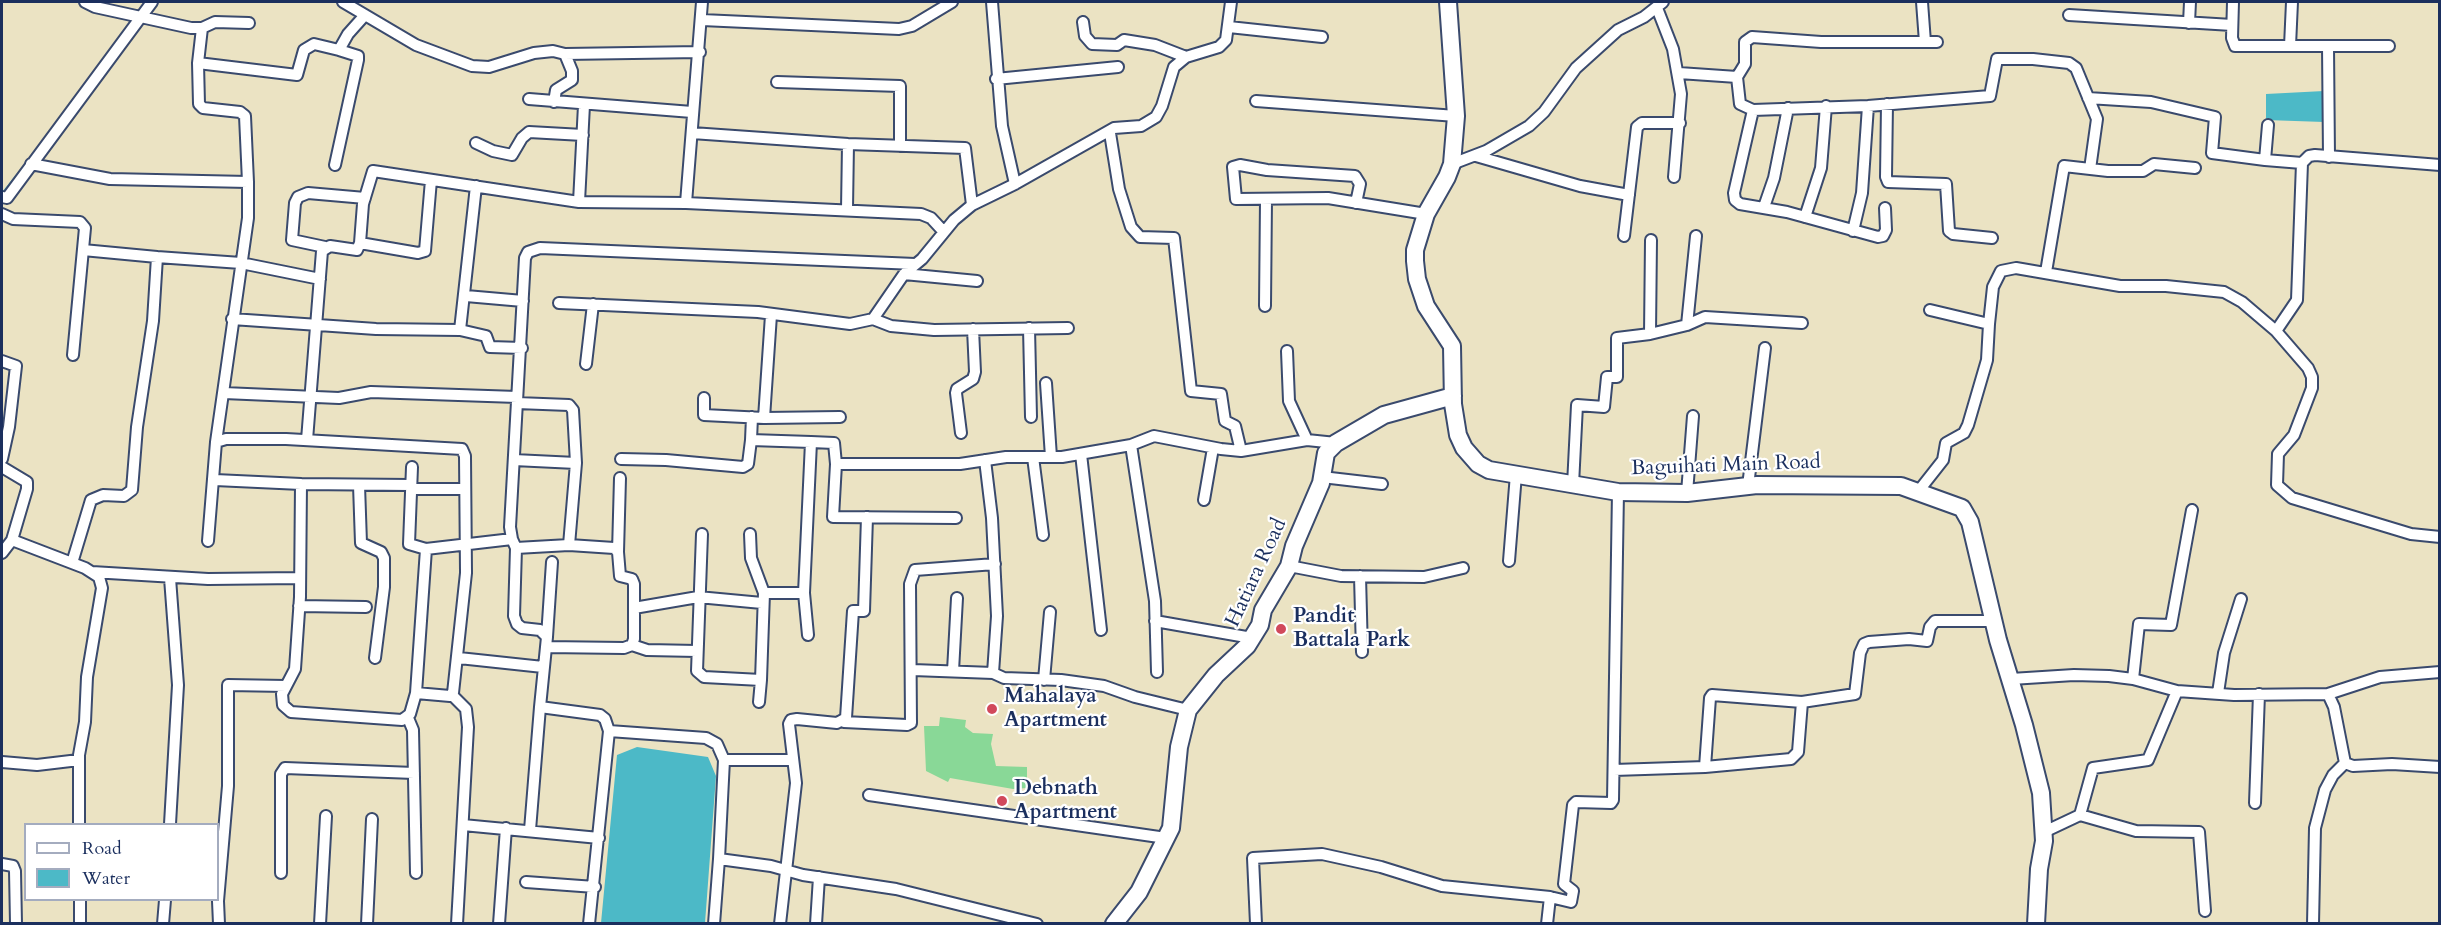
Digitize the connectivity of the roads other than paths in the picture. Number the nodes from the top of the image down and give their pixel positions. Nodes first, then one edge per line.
1 (84, 2) edge
2 (152, 2) edge
3 (343, 2) edge
4 (702, 2) edge
5 (952, 2) edge
6 (992, 2) edge
7 (1232, 2) edge
8 (1448, 2) edge
9 (1922, 2) edge
10 (2190, 2) edge
11 (2233, 2) edge
12 (2292, 2) edge
13 (1660, 5) edge
14 (365, 15) junction
15 (2069, 15) dead end
16 (135, 17) junction
17 (702, 20) junction
18 (1083, 22) dead end
19 (249, 23) dead end
20 (2189, 23) junction
21 (2232, 25) junction
22 (202, 27) junction
23 (1228, 27) junction
24 (1322, 37) dead end
25 (1925, 42) junction
26 (1937, 42) dead end
27 (2290, 46) junction
28 (2328, 46) junction
29 (2389, 46) dead end
30 (339, 50) junction
31 (700, 52) junction
32 (565, 54) junction
33 (1186, 57) junction
34 (198, 63) junction
35 (1118, 67) dead end
36 (1678, 73) junction
37 (1737, 77) junction
38 (996, 79) junction
39 (777, 82) dead end
40 (2088, 98) junction
41 (530, 99) dead end
42 (1256, 101) dead end
43 (554, 102) junction
44 (584, 105) junction
45 (1887, 105) junction
46 (1826, 106) junction
47 (1868, 106) junction
48 (1788, 108) junction
49 (1753, 110) junction
50 (692, 112) junction
51 (1456, 116) junction
52 (1680, 123) junction
53 (2268, 125) dead end
54 (692, 133) junction
55 (1110, 133) junction
56 (583, 135) junction
57 (476, 143) dead end
58 (848, 144) junction
59 (900, 146) junction
60 (1476, 156) junction
61 (2329, 157) junction
62 (2265, 160) junction
63 (2302, 163) junction
64 (32, 164) junction
65 (1452, 164) junction
66 (335, 165) dead end
67 (2439, 165) edge
68 (2195, 168) dead end
69 (2090, 169) junction
70 (1674, 177) dead end
71 (431, 180) junction
72 (248, 182) junction
73 (1015, 184) junction
74 (476, 186) junction
75 (1629, 195) junction
76 (364, 198) junction
77 (1266, 199) junction
78 (3, 200) edge
79 (579, 202) junction
80 (1356, 202) junction
81 (686, 203) junction
82 (972, 205) junction
83 (1764, 207) junction
84 (1885, 208) dead end
85 (847, 209) junction
86 (2, 214) edge
87 (1426, 214) junction
88 (1805, 217) junction
89 (1853, 231) junction
90 (944, 232) junction
91 (1624, 236) dead end
92 (1695, 236) dead end
93 (1992, 238) dead end
94 (1651, 240) dead end
95 (360, 243) junction
96 (325, 247) junction
97 (83, 250) junction
98 (157, 257) junction
99 (241, 264) junction
100 (915, 264) junction
101 (2046, 272) junction
102 (904, 274) junction
103 (320, 279) junction
104 (977, 281) dead end
105 (466, 296) junction
106 (523, 301) junction
107 (559, 303) dead end
108 (593, 304) junction
109 (1265, 306) dead end
110 (1930, 310) dead end
111 (771, 315) junction
112 (232, 319) junction
113 (873, 319) junction
114 (1802, 323) dead end
115 (318, 324) junction
116 (1989, 324) junction
117 (1687, 326) junction
118 (1029, 328) junction
119 (1068, 328) dead end
120 (973, 329) junction
121 (460, 330) junction
122 (2276, 331) junction
123 (1650, 334) junction
124 (522, 348) junction
125 (1766, 348) dead end
126 (1287, 351) dead end
127 (73, 355) dead end
128 (2, 361) edge
129 (586, 364) dead end
130 (1046, 383) dead end
131 (224, 393) junction
132 (311, 396) junction
133 (1453, 396) junction
134 (704, 398) dead end
135 (517, 400) junction
136 (1693, 416) dead end
137 (752, 417) junction
138 (840, 417) dead end
139 (1031, 417) dead end
140 (764, 418) junction
141 (961, 433) dead end
142 (307, 440) junction
143 (1307, 440) junction
144 (751, 441) junction
145 (216, 442) junction
146 (811, 442) junction
147 (1336, 442) junction
148 (1131, 445) junction
149 (1213, 448) junction
150 (1241, 451) junction
151 (1081, 454) junction
152 (1033, 458) junction
153 (1051, 458) junction
154 (2, 459) edge
155 (621, 459) dead end
156 (514, 460) junction
157 (985, 460) junction
158 (576, 463) junction
159 (836, 464) junction
160 (2, 467) edge
161 (412, 467) dead end
162 (1516, 474) junction
163 (1322, 477) junction
164 (620, 478) dead end
165 (215, 480) junction
166 (301, 484) junction
167 (1382, 484) dead end
168 (359, 485) junction
169 (1573, 485) junction
170 (1748, 486) junction
171 (411, 487) junction
172 (465, 489) junction
173 (1618, 492) junction
174 (1687, 493) junction
175 (1917, 493) junction
176 (1204, 500) dead end
177 (2192, 510) dead end
178 (867, 516) junction
179 (956, 518) dead end
180 (702, 534) dead end
181 (750, 534) dead end
182 (1043, 535) dead end
183 (2439, 537) edge
184 (12, 540) junction
185 (208, 540) dead end
186 (465, 544) junction
187 (514, 544) junction
188 (569, 545) junction
189 (426, 549) junction
190 (618, 552) junction
191 (2, 553) edge
192 (1509, 561) dead end
193 (552, 562) dead end
194 (72, 563) junction
195 (995, 564) junction
196 (1289, 566) junction
197 (1463, 568) dead end
198 (92, 572) junction
199 (1360, 576) junction
200 (170, 578) junction
201 (300, 578) junction
202 (804, 593) junction
203 (698, 597) junction
204 (763, 598) junction
205 (957, 598) dead end
206 (2241, 599) dead end
207 (299, 606) junction
208 (366, 607) dead end
209 (634, 608) junction
210 (1050, 612) dead end
211 (1155, 621) junction
212 (1994, 621) junction
213 (1101, 630) dead end
214 (808, 635) dead end
215 (1252, 638) junction
216 (546, 642) junction
217 (632, 645) junction
218 (697, 651) junction
219 (1362, 651) dead end
220 (375, 658) dead end
221 (459, 658) junction
222 (543, 667) junction
223 (912, 670) junction
224 (953, 671) junction
225 (1156, 672) dead end
226 (2439, 672) edge
227 (993, 673) junction
228 (2011, 679) junction
229 (2133, 679) junction
230 (761, 680) junction
231 (1044, 680) junction
232 (286, 686) junction
233 (2177, 691) junction
234 (416, 693) junction
235 (2218, 693) junction
236 (2328, 693) junction
237 (2259, 694) junction
238 (452, 695) junction
239 (759, 702) dead end
240 (1802, 702) junction
241 (540, 707) junction
242 (1188, 710) junction
243 (408, 718) junction
244 (844, 722) junction
245 (609, 731) junction
246 (79, 760) junction
247 (724, 760) junction
248 (793, 760) junction
249 (2, 762) edge
250 (2345, 763) junction
251 (1705, 767) junction
252 (2439, 768) edge
253 (1614, 770) junction
254 (414, 773) junction
255 (869, 795) dead end
256 (2255, 803) dead end
257 (2080, 815) junction
258 (326, 816) dead end
259 (372, 819) dead end
260 (79, 823) edge
261 (170, 823) edge
262 (463, 825) junction
263 (506, 828) junction
264 (530, 830) junction
265 (2044, 832) junction
266 (599, 838) junction
267 (1166, 838) junction
268 (718, 859) junction
269 (2, 864) edge
270 (786, 870) junction
271 (281, 873) dead end
272 (416, 873) dead end
273 (819, 877) junction
274 (526, 882) dead end
275 (595, 887) junction
276 (1550, 897) junction
277 (80, 901) edge
278 (165, 901) edge
279 (2205, 911) dead end
280 (16, 924) edge
281 (80, 924) edge
282 (163, 924) edge
283 (219, 924) edge
284 (320, 924) edge
285 (367, 924) edge
286 (457, 924) edge
287 (499, 924) edge
288 (589, 924) edge
289 (714, 924) edge
290 (780, 924) edge
291 (816, 924) edge
292 (1037, 924) edge
293 (1114, 924) edge
294 (1256, 924) edge
295 (1547, 924) edge
296 (2036, 924) edge
297 (2313, 924) edge

1 - 16 street
2 - 16 street
3 - 14 street
4 - 17 street
5 - 17 street
6 - 38 street
7 - 23 street
8 - 51 street, Baguihati Main Road
9 - 25 street
10 - 20 street
11 - 21 street
12 - 27 street
13 - 36 street
13 - 60 street
14 - 30 street
14 - 32 street
15 - 20 street
16 - 22 street
16 - 64 street
17 - 31 street
18 - 33 street
19 - 22 street
20 - 21 street
21 - 27 street
22 - 34 street
23 - 24 street
23 - 33 street
25 - 26 street
25 - 37 street
27 - 28 street
28 - 29 street
28 - 61 street
30 - 34 street
30 - 66 street
31 - 32 street
31 - 50 street
32 - 43 street
33 - 55 street
34 - 72 street
35 - 38 street
36 - 37 street
36 - 52 street
37 - 49 street
38 - 73 street
39 - 59 street
40 - 45 street
40 - 62 street
40 - 69 street
41 - 43 street
42 - 51 street
43 - 44 street
44 - 50 street
44 - 56 street
45 - 47 street
45 - 93 street
46 - 47 street
46 - 48 street
46 - 88 street
47 - 89 street
48 - 49 street
48 - 83 street
49 - 83 street
50 - 54 street
51 - 65 street, Baguihati Main Road
52 - 70 street
52 - 75 street
53 - 62 street
54 - 58 street
54 - 81 street
55 - 73 street
55 - 150 street
56 - 57 street
56 - 79 street
58 - 59 street
58 - 85 street
59 - 82 street
60 - 65 street
60 - 75 street
61 - 63 street
61 - 67 street
62 - 63 street
63 - 122 street
64 - 72 street
64 - 78 street
65 - 87 street, Baguihati Main Road
68 - 69 street
69 - 101 street
71 - 74 street
71 - 76 street
71 - 95 street
72 - 99 street
73 - 82 street
74 - 79 street
74 - 105 street
75 - 91 street
76 - 95 street
76 - 96 street
77 - 80 street
77 - 80 street
77 - 109 street
79 - 81 street
80 - 87 street
81 - 85 street
82 - 90 street
83 - 88 street
84 - 89 street
85 - 90 street
86 - 97 street
87 - 133 street, Baguihati Main Road
88 - 89 street
90 - 100 street
92 - 117 street
94 - 123 street
95 - 96 street
96 - 103 street
97 - 98 street
97 - 127 street
98 - 99 street
98 - 194 street
99 - 103 street
99 - 112 street
100 - 102 street
100 - 106 street
101 - 116 street
101 - 122 street
102 - 104 street
102 - 113 street
103 - 115 street
105 - 106 street
105 - 121 street
106 - 124 street
107 - 108 street
108 - 111 street
108 - 129 street
110 - 116 street
111 - 113 street
111 - 140 street
112 - 115 street
112 - 131 street
113 - 120 street
114 - 117 street
115 - 121 street
115 - 132 street
116 - 175 street
117 - 123 street
118 - 119 street
118 - 120 street
118 - 139 street
120 - 141 street
121 - 124 street
122 - 183 street
123 - 169 street
124 - 135 street
125 - 170 street
126 - 143 street
128 - 154 street
130 - 153 street
131 - 132 street
131 - 145 street
132 - 135 street
132 - 142 street
133 - 147 street
133 - 162 street, Baguihati Main Road
134 - 137 street
135 - 156 street
135 - 158 street
136 - 174 street
137 - 140 street
137 - 144 street
138 - 140 street
142 - 145 street
142 - 172 street
143 - 147 street
143 - 150 street
144 - 146 street
144 - 155 street
145 - 165 street
146 - 159 street
146 - 202 street
147 - 163 street, Hatiara Road
148 - 149 street
148 - 151 street
148 - 211 street
149 - 150 street
149 - 176 street
151 - 153 street
151 - 213 street
152 - 153 street
152 - 157 street
152 - 182 street
156 - 158 street
156 - 187 street
157 - 159 street
157 - 195 street
158 - 188 street
159 - 178 street
160 - 184 street
161 - 171 street
162 - 169 street, Baguihati Main Road
162 - 192 street
163 - 167 street
163 - 196 street, Hatiara Road
164 - 190 street
165 - 166 street
165 - 185 street
166 - 168 street
166 - 201 street
168 - 171 street
168 - 220 street
169 - 173 street, Baguihati Main Road
170 - 174 street, Baguihati Main Road
170 - 175 street, Baguihati Main Road
171 - 172 street
171 - 189 street
172 - 186 street
173 - 174 street, Baguihati Main Road
173 - 253 street
175 - 212 street, Baguihati Main Road
177 - 229 street
178 - 179 street
178 - 244 street
180 - 203 street
181 - 204 street
184 - 191 street
184 - 194 street
186 - 187 street
186 - 189 street
186 - 221 street
187 - 188 street
187 - 216 street
188 - 190 street
189 - 234 street
190 - 209 street
193 - 216 street
194 - 198 street
195 - 223 street
195 - 227 street
196 - 199 street
196 - 215 street, Hatiara Road
197 - 199 street
198 - 200 street
198 - 246 street
199 - 219 street
200 - 201 street
200 - 261 street
201 - 207 street
202 - 204 street
202 - 214 street
203 - 204 street
203 - 209 street
203 - 218 street
204 - 230 street
205 - 224 street
206 - 235 street
207 - 208 street
207 - 232 street
209 - 217 street
210 - 231 street
211 - 215 street
211 - 225 street
212 - 228 street, Baguihati Main Road
212 - 240 street
215 - 242 street, Hatiara Road
216 - 217 street
216 - 222 street
217 - 218 street
218 - 230 street
221 - 222 street
221 - 238 street
222 - 241 street
223 - 224 street
223 - 244 street
224 - 227 street
226 - 236 street
227 - 231 street
228 - 229 street
228 - 265 street, Baguihati Main Road
229 - 233 street
230 - 239 street
231 - 242 street
232 - 243 street
232 - 283 street
233 - 235 street
233 - 257 street
234 - 238 street
234 - 243 street
235 - 237 street
236 - 237 street
236 - 250 street
237 - 256 street
238 - 262 street
240 - 251 street
240 - 251 street
241 - 245 street
241 - 264 street
242 - 267 street, Hatiara Road
243 - 254 street
244 - 248 street
245 - 247 street
245 - 266 street
246 - 249 street
246 - 260 street
247 - 248 street
247 - 268 street
248 - 270 street
250 - 252 street
250 - 297 street
251 - 253 street
253 - 276 street
254 - 271 street
254 - 272 street
255 - 267 street
257 - 265 street
257 - 279 street
258 - 284 street
259 - 285 street
262 - 263 street
262 - 286 street
263 - 264 street
263 - 287 street
264 - 266 street
265 - 296 street, Baguihati Main Road
266 - 275 street
267 - 293 street, Hatiara Road
268 - 270 street
268 - 289 street
269 - 280 street
270 - 273 street
270 - 290 street
273 - 291 street
273 - 292 street
274 - 275 street
275 - 288 street
276 - 294 street
276 - 295 street
277 - 281 street
278 - 282 street

